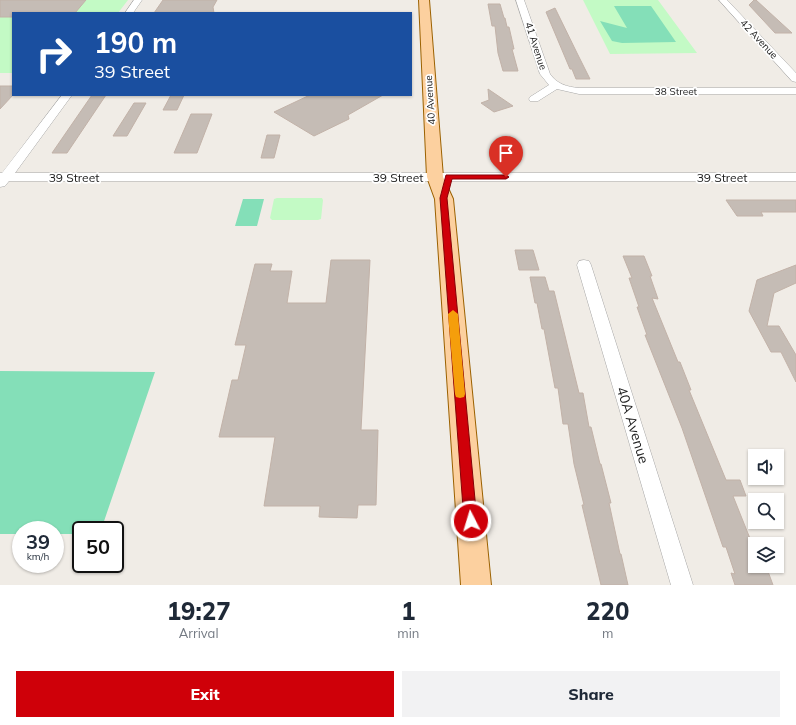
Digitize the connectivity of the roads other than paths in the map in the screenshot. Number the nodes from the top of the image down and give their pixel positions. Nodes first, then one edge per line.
1 (138, 0) edge
2 (424, 0) edge
3 (434, 0) edge
4 (520, 0) edge
5 (723, 0) edge
6 (130, 12) edge
7 (796, 79) edge
8 (557, 85) junction
9 (796, 91) edge
10 (66, 96) edge
11 (534, 99) dead end
12 (446, 134) dead end
13 (444, 173) junction
14 (796, 177) edge
15 (2, 179) edge
16 (584, 265) dead end
17 (476, 585) edge
18 (682, 585) edge

1 - 6 street
2 - 13 main road, 40 Avenue
3 - 12 main road, 40 Avenue
4 - 8 street, 41 Avenue
5 - 7 street, 42 Avenue
8 - 9 street, 38 Street
8 - 11 street
10 - 15 street
13 - 14 street, 39 Street
13 - 15 street, 39 Street
13 - 17 main road, 40 Avenue
16 - 18 street, 40A Avenue

